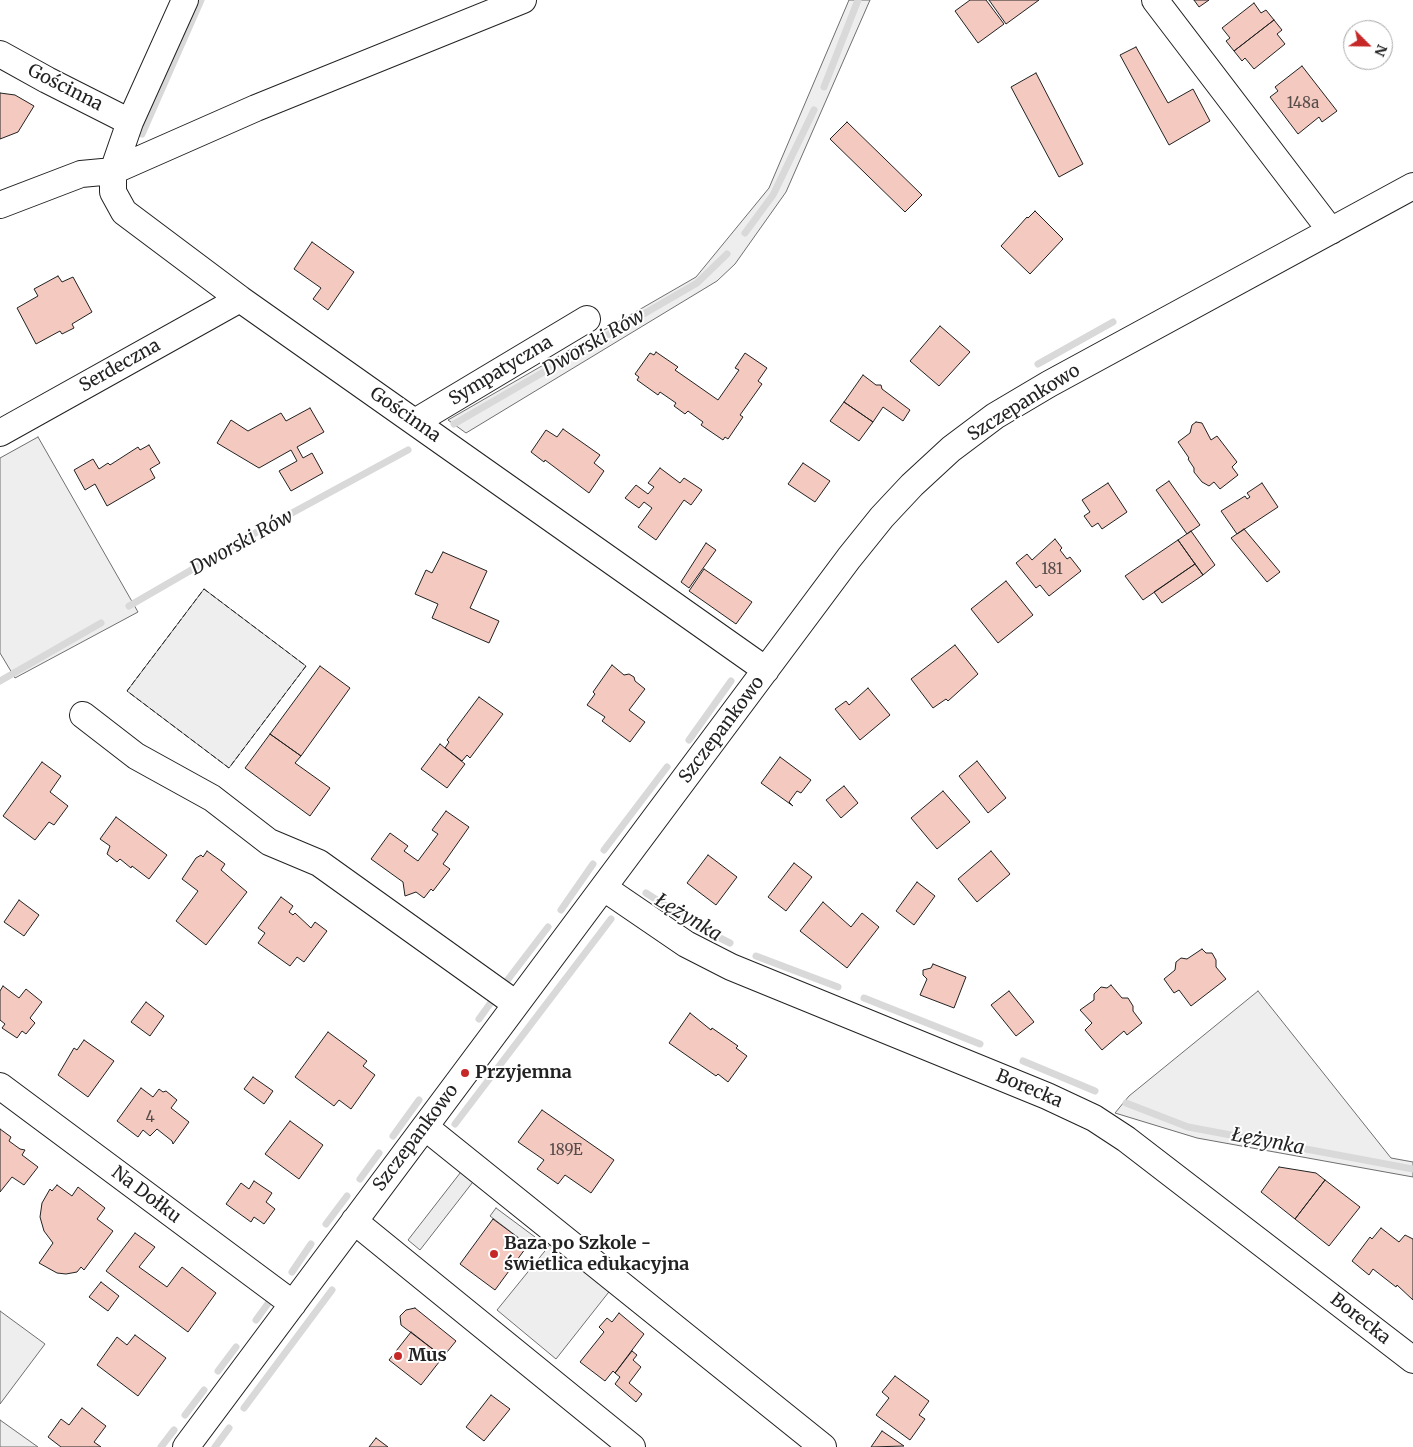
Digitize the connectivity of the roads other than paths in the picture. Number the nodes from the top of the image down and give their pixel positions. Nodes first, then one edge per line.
1 (185, 0) edge
2 (523, 0) edge
3 (1155, 0) edge
4 (0, 54) edge
5 (130, 122) junction
6 (113, 171) junction
7 (1413, 186) edge
8 (0, 205) edge
9 (1331, 231) junction
10 (240, 299) junction
11 (587, 319) dead end
12 (415, 422) junction
13 (0, 434) edge
14 (766, 670) junction
15 (83, 714) dead end
16 (604, 888) junction
17 (516, 1004) junction
18 (0, 1086) edge
19 (425, 1127) junction
20 (354, 1221) junction
21 (293, 1304) junction
22 (1413, 1360) edge
23 (186, 1447) edge
24 (632, 1447) edge
25 (823, 1447) edge

1 - 5 street, Gościnna
2 - 6 street
3 - 9 street
4 - 5 street, Gościnna
5 - 6 street, Gościnna
6 - 8 street
6 - 10 street, Gościnna
7 - 9 street, Szczepankowo
9 - 14 street, Szczepankowo
10 - 12 street, Gościnna
10 - 13 street, Serdeczna
11 - 12 street, Sympatyczna
12 - 14 street, Gościnna
14 - 16 street, Szczepankowo
15 - 17 street
16 - 17 street, Szczepankowo
16 - 22 street, Borecka
17 - 19 street, Szczepankowo
18 - 21 street, Na Dołku
19 - 20 street, Szczepankowo
19 - 25 street
20 - 21 street, Szczepankowo
20 - 24 street
21 - 23 street, Szczepankowo

